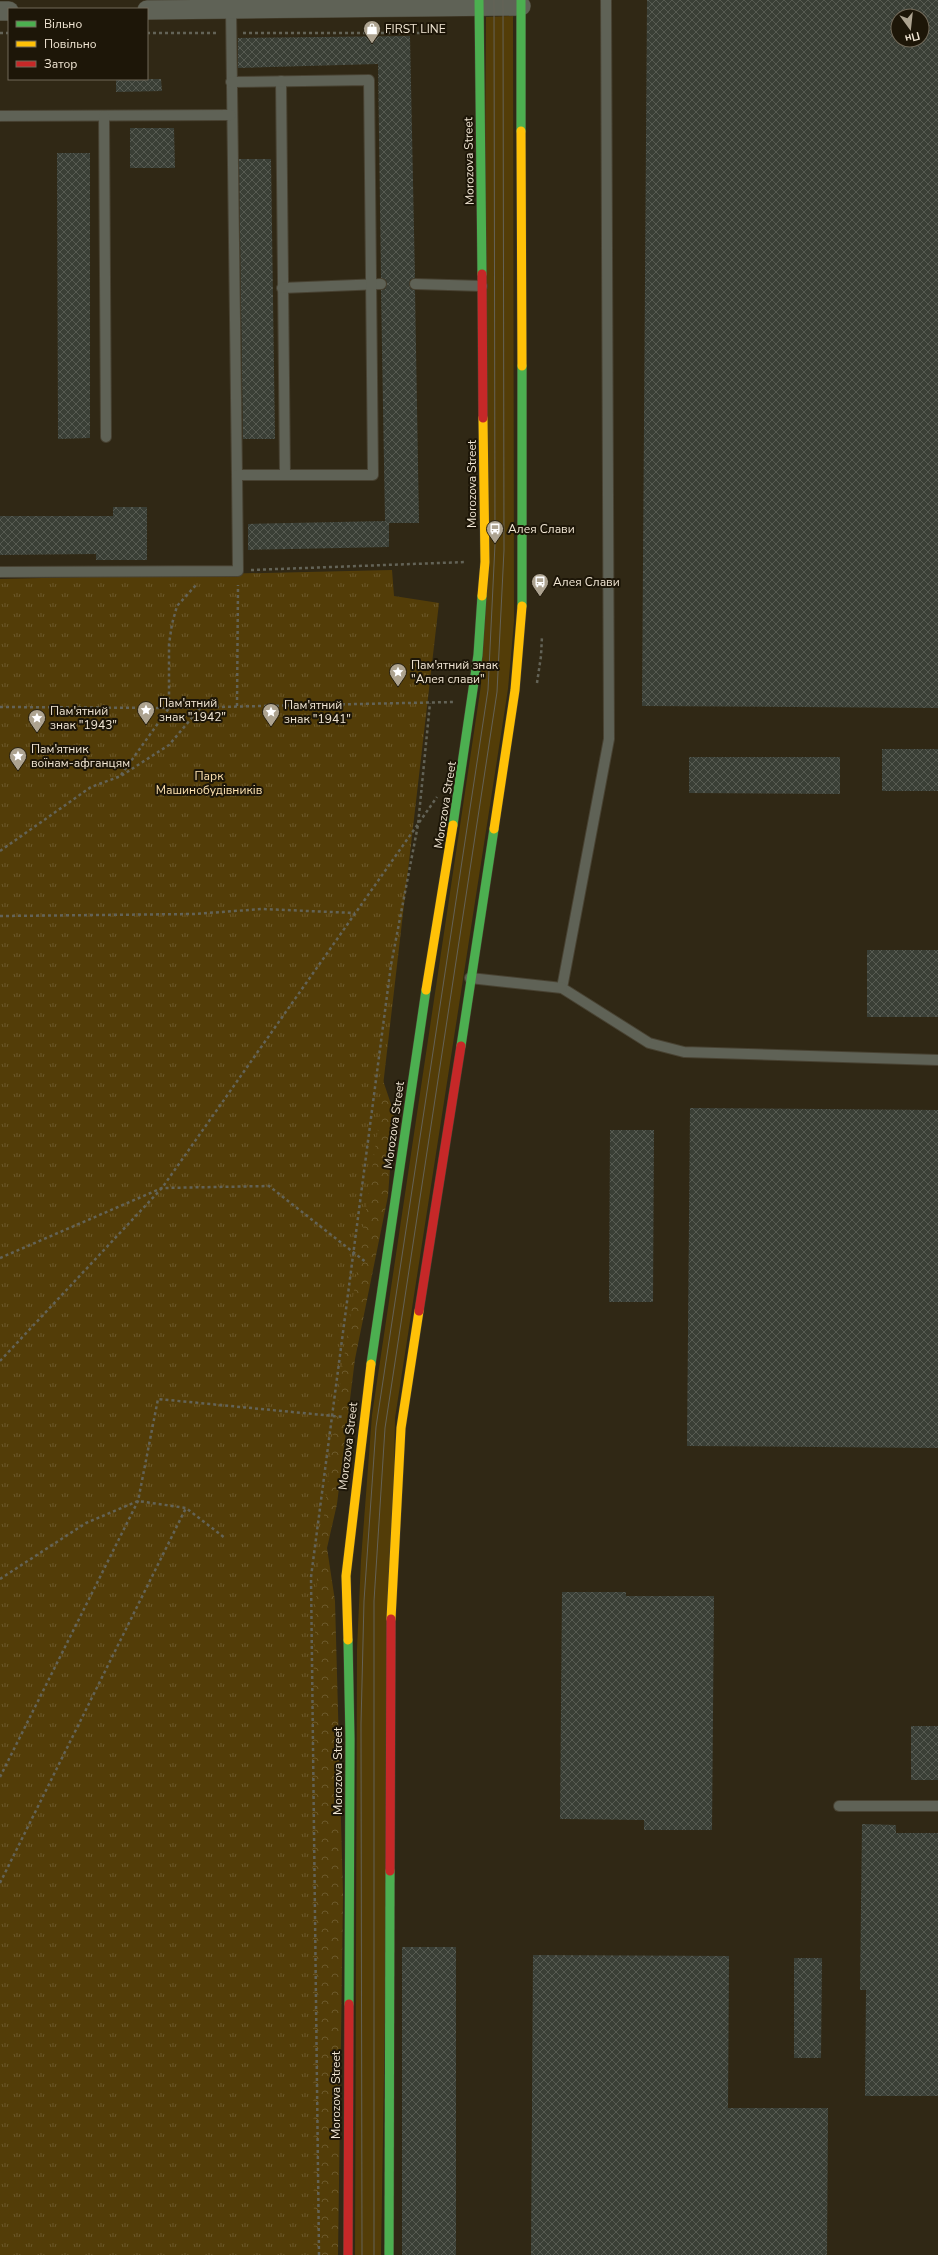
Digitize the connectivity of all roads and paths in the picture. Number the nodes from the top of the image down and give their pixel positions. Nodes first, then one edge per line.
1 (606, 0) edge
2 (479, 3) edge
3 (521, 3) edge
4 (231, 5) edge
5 (148, 10) edge
6 (148, 33) edge
7 (231, 33) junction
8 (426, 33) dead end
9 (281, 81) junction
10 (231, 82) junction
11 (231, 115) junction
12 (0, 116) edge
13 (104, 116) junction
14 (381, 284) dead end
15 (415, 284) dead end
16 (370, 285) junction
17 (482, 286) junction
18 (282, 288) junction
19 (106, 437) dead end
20 (237, 475) junction
21 (285, 475) junction
22 (485, 562) junction
23 (208, 571) junction
24 (238, 571) junction
25 (0, 572) edge
26 (472, 702) junction
27 (237, 706) junction
28 (0, 707) edge
29 (202, 707) junction
30 (169, 708) junction
31 (121, 776) junction
32 (439, 795) dead end
33 (0, 851) edge
34 (356, 914) junction
35 (0, 916) edge
36 (470, 978) junction
37 (562, 988) junction
38 (938, 1060) edge
39 (162, 1188) junction
40 (0, 1258) edge
41 (384, 1277) junction
42 (0, 1361) edge
43 (363, 1419) junction
44 (138, 1501) junction
45 (186, 1508) junction
46 (225, 1538) dead end
47 (0, 1580) edge
48 (0, 1777) edge
49 (839, 1806) dead end
50 (938, 1806) edge
51 (0, 1883) edge
52 (348, 2255) edge
53 (389, 2255) edge

1 - 37 lane
2 - 3 street
2 - 4 street
2 - 17 main road, Morozova Street
3 - 36 main road
4 - 5 street
4 - 7 lane
6 - 7 path
7 - 8 path
7 - 10 lane
9 - 10 lane
9 - 16 lane
9 - 18 lane
10 - 11 lane
11 - 13 lane
11 - 20 lane
12 - 13 lane
13 - 19 lane
14 - 16 lane
15 - 17 lane
16 - 18 lane
16 - 21 lane
17 - 22 main road, Morozova Street
18 - 21 lane
20 - 21 lane
20 - 24 lane
22 - 24 path
22 - 26 main road, Morozova Street
23 - 24 lane
23 - 25 lane
23 - 30 path
24 - 27 path
26 - 27 path
26 - 41 main road, Morozova Street
27 - 29 path
28 - 30 path
29 - 30 path
29 - 31 path
30 - 31 path
31 - 33 path
32 - 34 path
34 - 35 path
34 - 39 path
36 - 37 lane
36 - 53 main road
37 - 38 lane
39 - 40 path
39 - 41 path
39 - 42 path
41 - 43 main road, Morozova Street
43 - 44 path
43 - 52 main road, Morozova Street
44 - 45 path
44 - 47 path
44 - 48 path
45 - 46 path
45 - 51 path
49 - 50 lane

